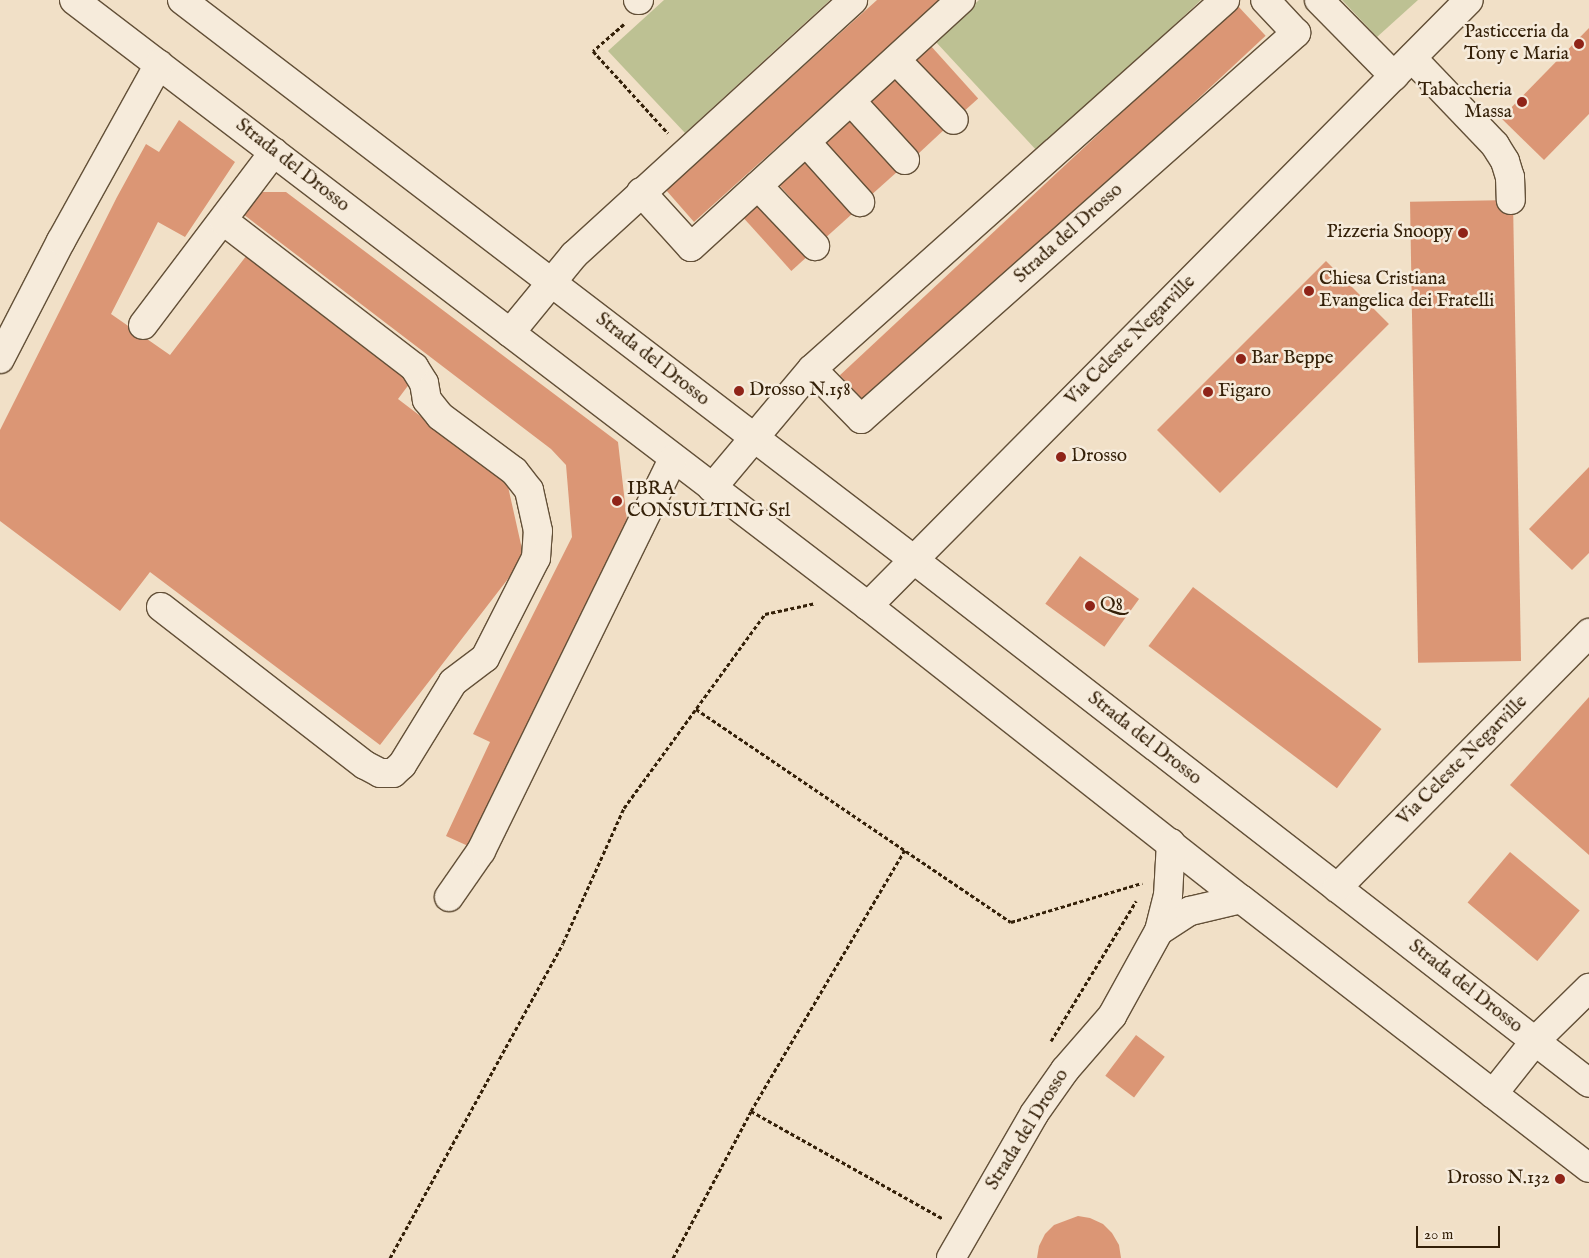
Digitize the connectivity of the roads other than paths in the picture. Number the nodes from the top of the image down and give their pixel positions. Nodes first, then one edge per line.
1 (74, 0) edge
2 (182, 0) edge
3 (853, 0) edge
4 (961, 0) edge
5 (1225, 0) edge
6 (1265, 0) edge
7 (1319, 0) edge
8 (1469, 0) edge
9 (896, 60) junction
10 (159, 64) junction
11 (1403, 67) junction
12 (851, 100) junction
13 (954, 120) dead end
14 (806, 142) junction
15 (274, 152) junction
16 (905, 160) dead end
17 (758, 186) junction
18 (641, 192) junction
19 (1511, 200) dead end
20 (860, 202) dead end
21 (224, 221) junction
22 (815, 246) dead end
23 (551, 283) junction
24 (143, 325) dead end
25 (510, 333) junction
26 (0, 359) edge
27 (812, 370) junction
28 (753, 438) junction
29 (673, 459) junction
30 (712, 488) junction
31 (913, 559) junction
32 (861, 601) junction
33 (161, 607) dead end
34 (1589, 633) edge
35 (1171, 842) junction
36 (1337, 888) junction
37 (449, 897) dead end
38 (1241, 899) junction
39 (1159, 931) junction
40 (1589, 988) edge
41 (1535, 1041) junction
42 (1589, 1082) edge
43 (1493, 1094) junction
44 (1589, 1168) edge
45 (951, 1258) edge

1 - 10 street, Strada del Drosso
2 - 23 street, Strada del Drosso
3 - 18 street
4 - 9 street
5 - 27 street
6 - 27 street, Strada del Drosso
7 - 11 street
8 - 11 street, Via Celeste Negarville
9 - 12 street
9 - 13 street
10 - 15 street, Strada del Drosso
10 - 26 street
11 - 19 street
11 - 31 street, Via Celeste Negarville
12 - 14 street
12 - 16 street
14 - 17 street
14 - 20 street
15 - 21 street
15 - 25 street, Strada del Drosso
17 - 18 street
17 - 22 street
18 - 23 street
21 - 24 street
21 - 33 street
23 - 25 street
23 - 28 street, Strada del Drosso
25 - 29 street, Strada del Drosso
27 - 28 street
28 - 30 street
28 - 31 street, Strada del Drosso
29 - 30 street, Strada del Drosso
29 - 37 street
30 - 32 street, Strada del Drosso
31 - 32 street, Via Celeste Negarville
31 - 36 street, Strada del Drosso
32 - 35 street, Strada del Drosso
34 - 36 street, Via Celeste Negarville
35 - 38 street, Strada del Drosso
35 - 39 street, Strada del Drosso
36 - 41 street, Strada del Drosso
38 - 39 street, Strada del Drosso
38 - 43 street, Strada del Drosso
39 - 45 street, Strada del Drosso
40 - 41 street, Strada del Drosso
41 - 42 street, Strada del Drosso
41 - 43 street, Strada del Drosso
43 - 44 street, Strada del Drosso

